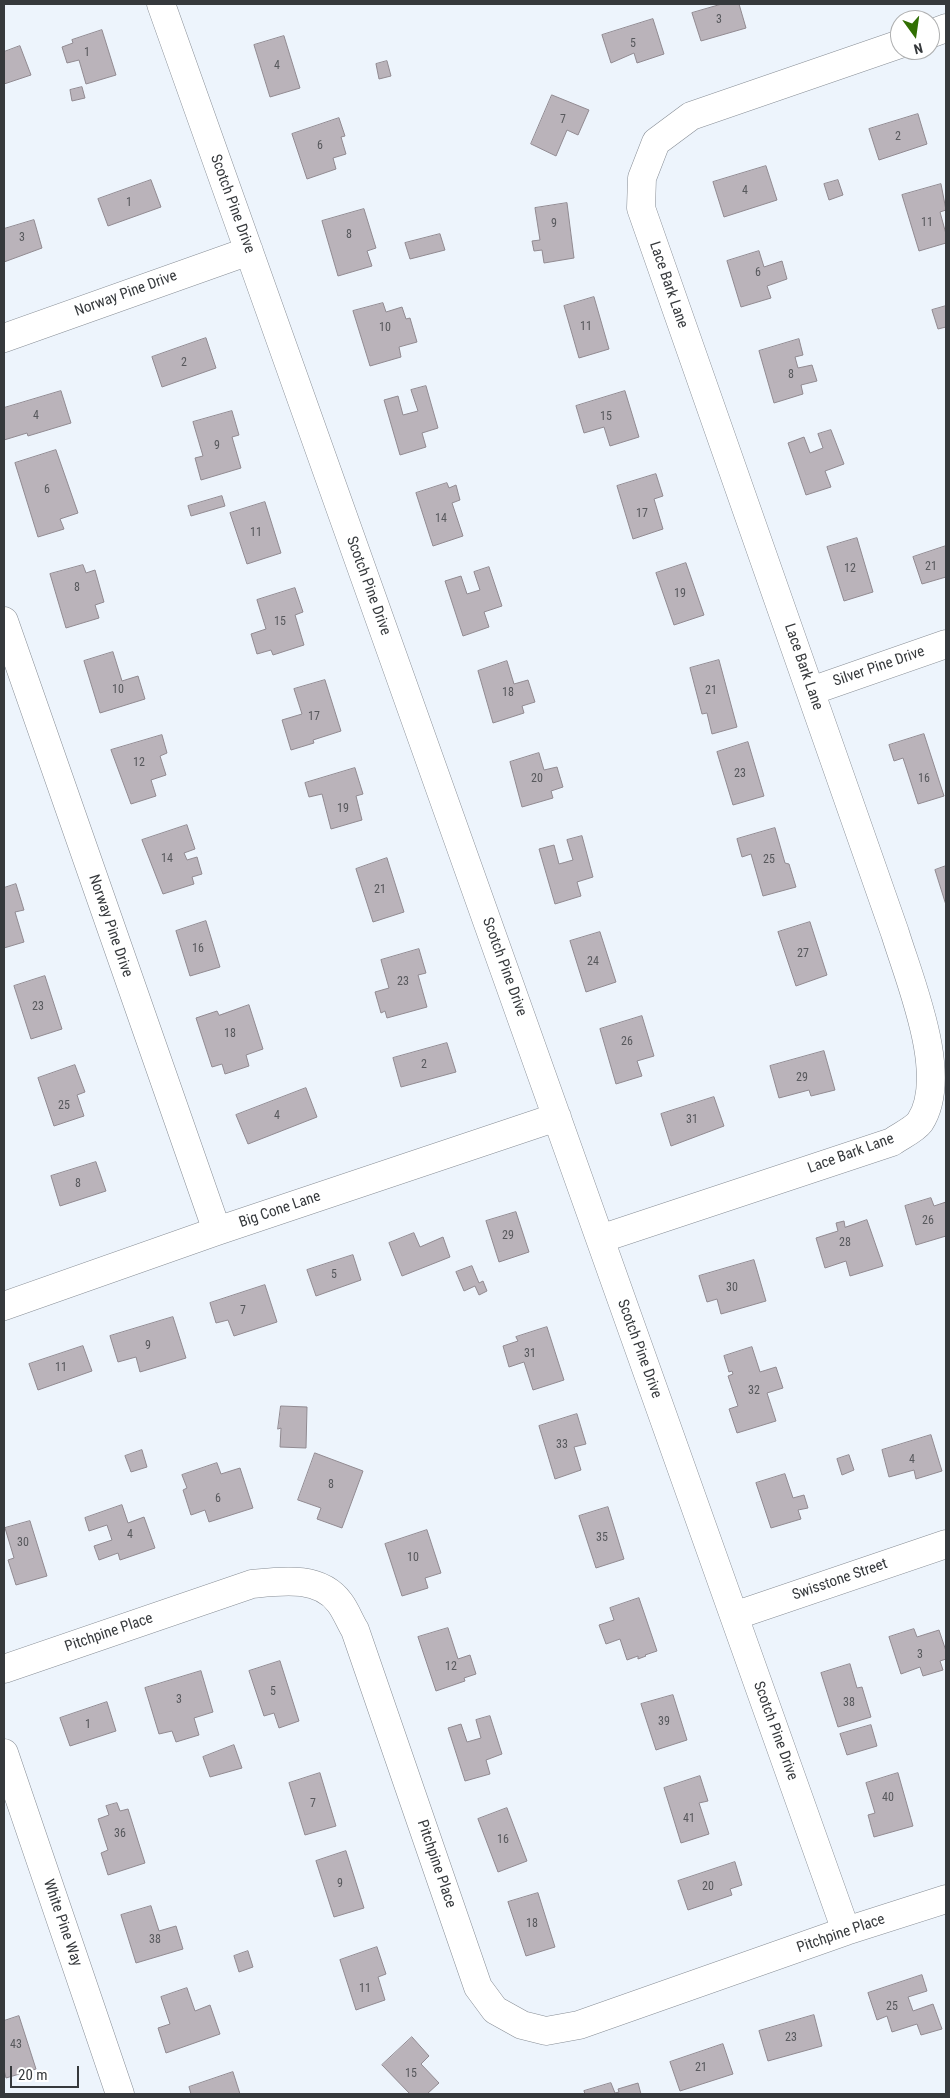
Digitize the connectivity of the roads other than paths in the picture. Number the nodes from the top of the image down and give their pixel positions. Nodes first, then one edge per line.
1 (161, 4) edge
2 (890, 47) edge
3 (249, 251) junction
4 (4, 338) edge
5 (4, 621) edge
6 (946, 644) edge
7 (811, 691) junction
8 (557, 1117) junction
9 (217, 1231) junction
10 (600, 1240) junction
11 (4, 1306) edge
12 (946, 1544) edge
13 (734, 1616) junction
14 (4, 1670) edge
15 (4, 1753) edge
16 (946, 1899) edge
17 (846, 1931) junction
18 (120, 2094) edge

1 - 3 street, Scotch Pine Drive
2 - 7 street, Lace Bark Lane
3 - 4 street, Norway Pine Drive
3 - 8 street, Scotch Pine Drive
5 - 9 street, Norway Pine Drive
6 - 7 street, Silver Pine Drive
7 - 10 street, Lace Bark Lane
8 - 9 street, Big Cone Lane
8 - 10 street, Scotch Pine Drive
9 - 11 street, Big Cone Lane
10 - 13 street, Scotch Pine Drive
12 - 13 street, Swisstone Street
13 - 17 street, Scotch Pine Drive
14 - 17 street, Pitchpine Place
15 - 18 street, White Pine Way
16 - 17 street, Pitchpine Place

